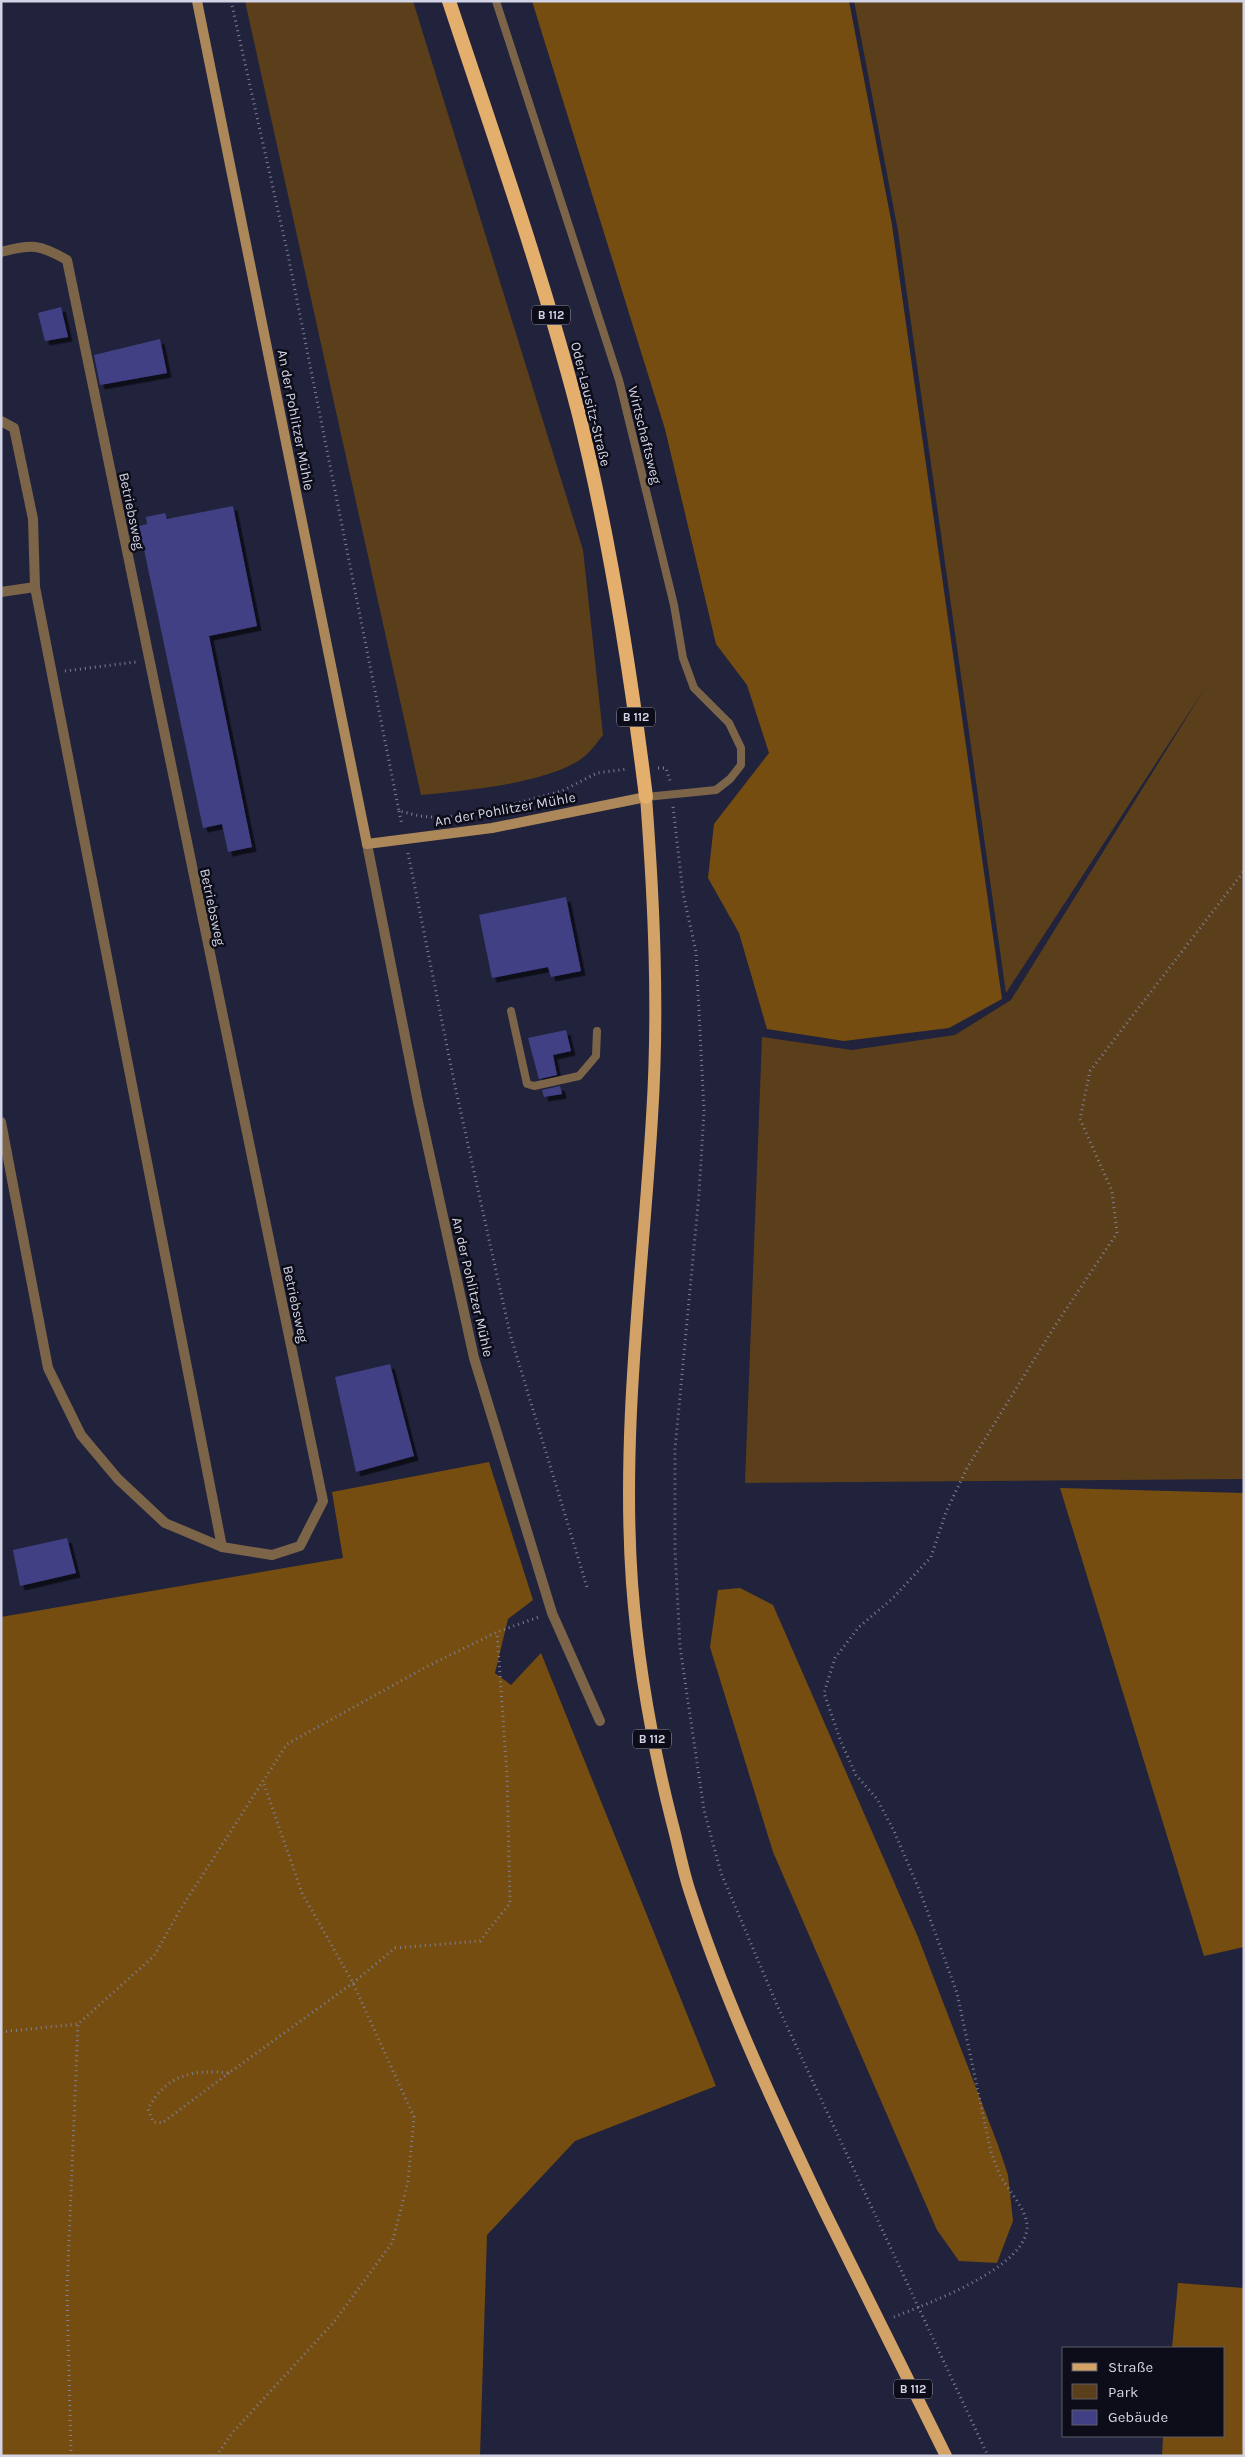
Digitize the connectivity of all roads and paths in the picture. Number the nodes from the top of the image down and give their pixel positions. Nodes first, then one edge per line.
1 (197, 1) edge
2 (231, 1) edge
3 (449, 1) edge
4 (496, 1) edge
5 (1, 252) edge
6 (1, 421) edge
7 (35, 587) junction
8 (1, 592) edge
9 (149, 660) junction
10 (53, 673) junction
11 (643, 768) junction
12 (672, 794) junction
13 (646, 797) junction
14 (399, 811) junction
15 (405, 840) junction
16 (367, 844) junction
17 (1244, 871) edge
18 (511, 1011) dead end
19 (598, 1031) dead end
20 (1, 1122) edge
21 (222, 1548) junction
22 (587, 1587) dead end
23 (552, 1613) junction
24 (497, 1632) junction
25 (600, 1721) dead end
26 (263, 1781) junction
27 (353, 1983) junction
28 (78, 2024) junction
29 (1, 2032) edge
30 (229, 2073) junction
31 (918, 2307) junction
32 (879, 2323) junction
33 (71, 2456) edge
34 (216, 2456) edge
35 (946, 2456) edge
36 (988, 2456) edge

1 - 16 main road, An der Pohlitzer Mühle
2 - 14 path
3 - 11 highway, Oder-Lausitz-Straße / B 112
4 - 12 lane, Wirtschaftsweg
5 - 9 street, Betriebsweg
6 - 7 street
7 - 8 street
7 - 10 street
9 - 10 path
9 - 21 street, Betriebsweg
10 - 21 street
11 - 12 path
11 - 13 highway, Oder-Lausitz-Straße / B 112
11 - 14 path
12 - 13 lane, Wirtschaftsweg
12 - 31 path
13 - 15 main road, An der Pohlitzer Mühle
13 - 32 main road, B 112
14 - 15 path
15 - 16 main road, An der Pohlitzer Mühle
15 - 22 path
16 - 23 street, An der Pohlitzer Mühle
17 - 31 path
18 - 19 lane
20 - 21 street, Betriebsweg
23 - 24 path
23 - 25 street, An der Pohlitzer Mühle
24 - 26 path
24 - 27 path
26 - 27 path
26 - 28 path
27 - 30 path
27 - 34 path
28 - 29 path
28 - 33 path
30 - 30 path
31 - 32 path
31 - 36 path
32 - 35 main road, B 112

